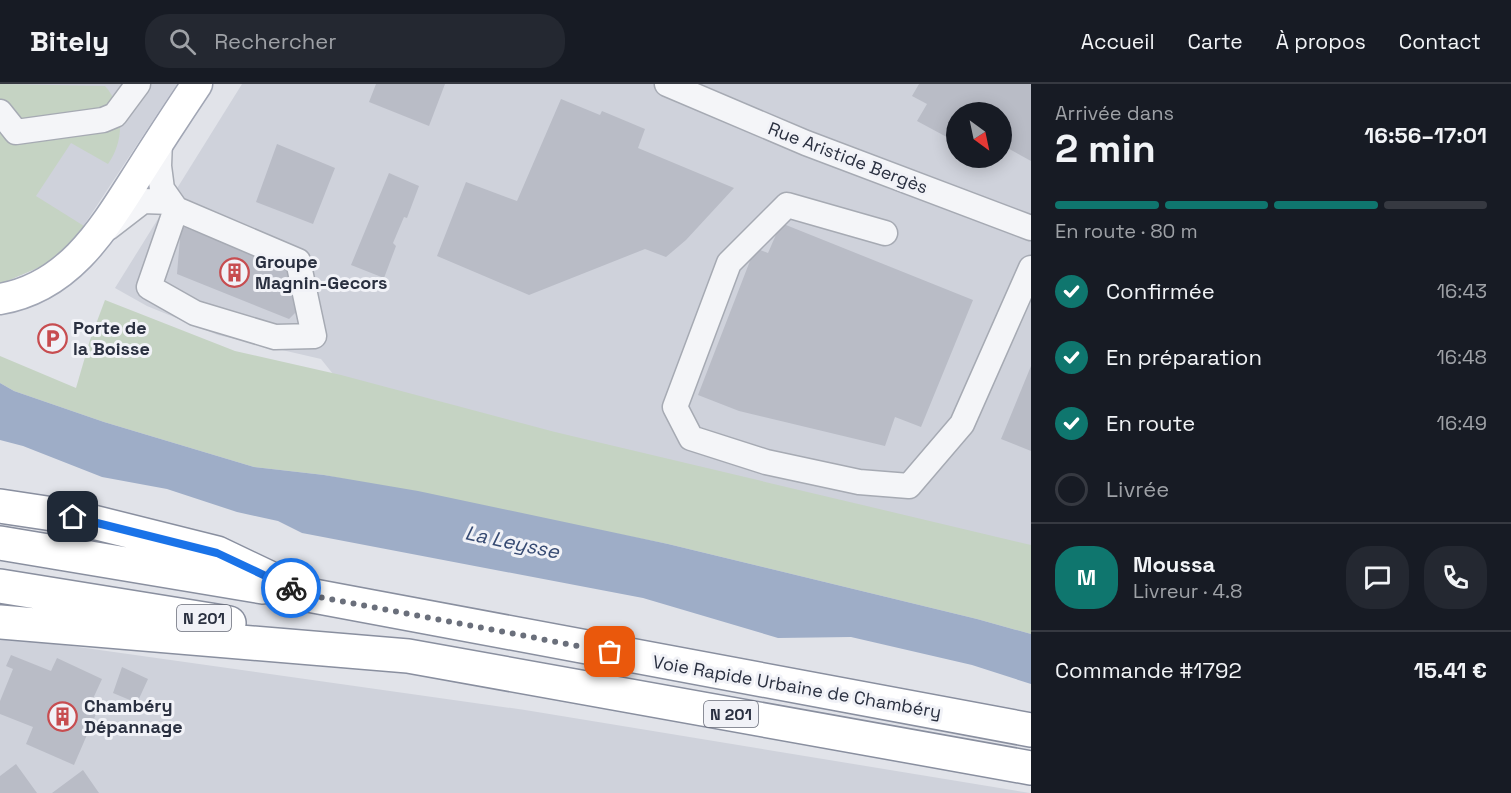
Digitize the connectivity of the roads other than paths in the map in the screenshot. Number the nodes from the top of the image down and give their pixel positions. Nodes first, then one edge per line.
1 (138, 84) edge
2 (197, 84) edge
3 (668, 84) edge
4 (0, 112) edge
5 (160, 140) junction
6 (174, 206) junction
7 (1031, 228) edge
8 (101, 233) junction
9 (885, 233) dead end
10 (1031, 268) edge
11 (0, 299) edge
12 (2, 506) edge
13 (0, 543) edge
14 (0, 586) edge
15 (303, 594) junction
16 (0, 622) edge
17 (419, 658) junction
18 (1031, 730) edge
19 (1031, 768) edge

1 - 4 street
2 - 5 main road
3 - 7 street, Rue Aristide Bergès
5 - 6 street
5 - 8 main road
6 - 6 street
6 - 8 street
8 - 11 main road
9 - 10 street
12 - 15 highway
13 - 15 highway, N 201
14 - 17 highway, Voie Rapide Urbaine de Chambéry / N 201
15 - 18 highway, Voie Rapide Urbaine de Chambéry / N 201
16 - 17 highway
17 - 19 highway, Voie Rapide Urbaine de Chambéry / N 201

